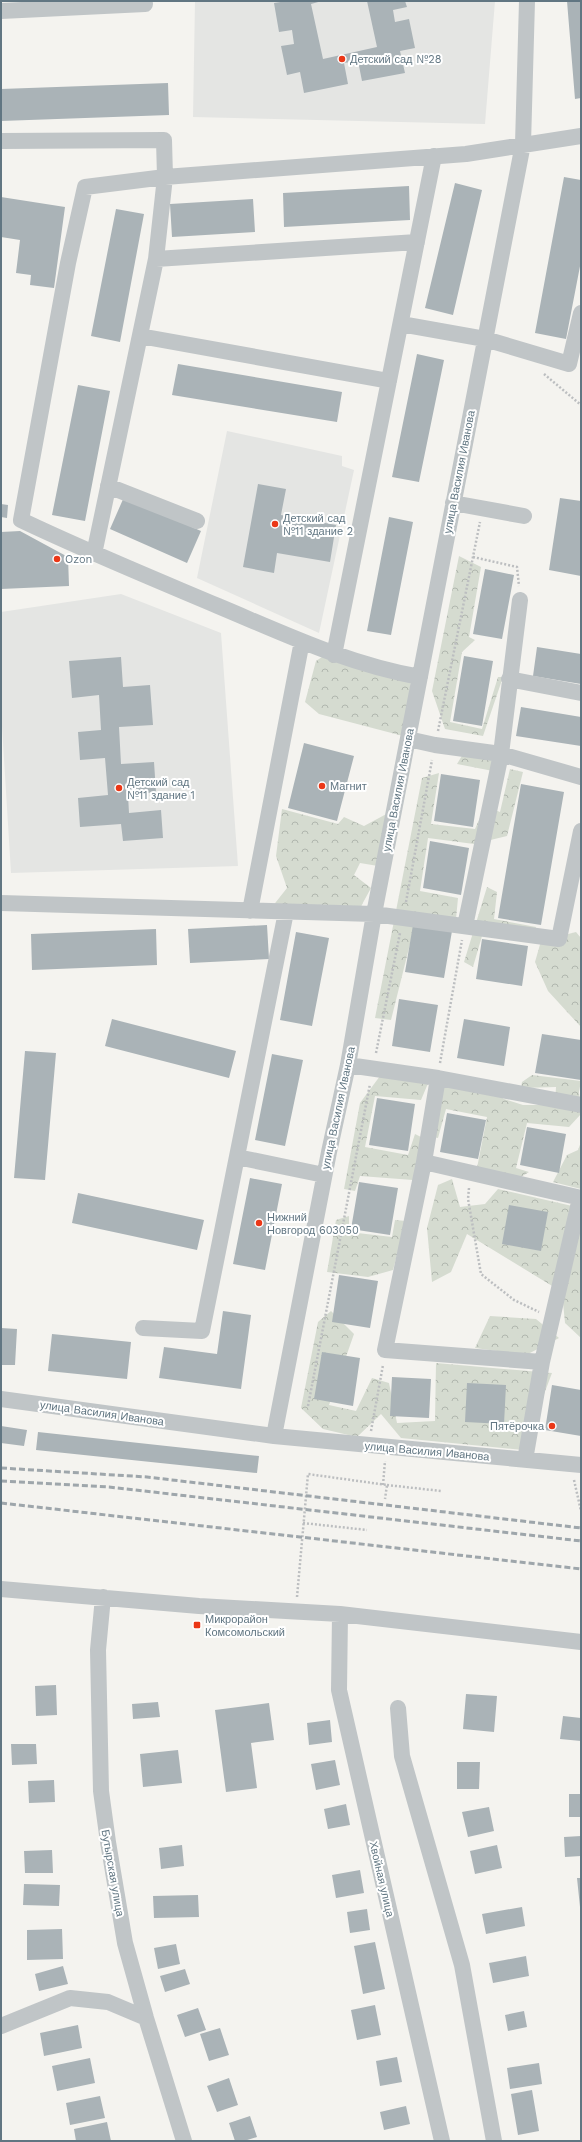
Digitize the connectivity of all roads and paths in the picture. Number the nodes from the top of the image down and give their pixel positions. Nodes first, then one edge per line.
1 (527, 1) edge
2 (145, 4) dead end
3 (1, 11) edge
4 (581, 136) edge
5 (1, 141) edge
6 (523, 144) junction
7 (434, 156) junction
8 (165, 176) junction
9 (417, 242) junction
10 (156, 259) junction
11 (581, 313) edge
12 (401, 324) junction
13 (140, 336) junction
14 (485, 339) junction
15 (541, 371) dead end
16 (389, 380) junction
17 (581, 405) edge
18 (108, 486) junction
19 (453, 503) junction
20 (483, 508) junction
21 (524, 516) dead end
22 (196, 521) dead end
23 (94, 554) junction
24 (473, 557) junction
25 (520, 600) joint
26 (302, 641) junction
27 (334, 655) junction
28 (420, 677) junction
29 (509, 679) junction
30 (581, 693) edge
31 (408, 738) junction
32 (435, 744) junction
33 (501, 754) junction
34 (581, 777) edge
35 (581, 831) edge
36 (1, 902) edge
37 (250, 910) junction
38 (286, 912) junction
39 (374, 914) junction
40 (465, 926) junction
41 (348, 1065) junction
42 (438, 1078) junction
43 (581, 1105) edge
44 (237, 1158) junction
45 (424, 1162) junction
46 (471, 1173) junction
47 (324, 1175) junction
48 (580, 1198) edge
49 (552, 1319) junction
50 (143, 1328) dead end
51 (385, 1350) junction
52 (542, 1362) junction
53 (1, 1399) edge
54 (274, 1436) junction
55 (369, 1447) junction
56 (387, 1448) junction
57 (525, 1460) junction
58 (576, 1465) edge
59 (383, 1484) junction
60 (387, 1485) junction
61 (441, 1491) dead end
62 (386, 1499) dead end
63 (581, 1511) edge
64 (303, 1522) junction
65 (367, 1530) dead end
66 (1, 1589) edge
67 (104, 1597) junction
68 (297, 1600) dead end
69 (340, 1614) junction
70 (581, 1642) edge
71 (398, 1708) dead end
72 (146, 2018) junction
73 (1, 2026) edge
74 (184, 2141) edge
75 (442, 2141) edge
76 (494, 2141) edge

1 - 6 street, улица Василия Иванова
2 - 3 street
4 - 6 street
5 - 8 street
6 - 7 street
6 - 14 street, улица Василия Иванова
7 - 8 street
7 - 9 street
8 - 10 street
8 - 23 street
9 - 10 street
9 - 12 street
10 - 13 street
11 - 14 street
12 - 14 street
12 - 16 street
13 - 16 street
13 - 18 street
14 - 19 street, улица Василия Иванова
15 - 17 path
16 - 27 street
18 - 22 street
18 - 23 street
19 - 20 street
19 - 28 street, улица Василия Иванова
20 - 21 street
20 - 24 path
23 - 26 street
24 - 25 path
24 - 32 path
25 - 29 street
26 - 27 street
26 - 37 street
27 - 28 street
28 - 31 street, улица Василия Иванова
29 - 30 street
29 - 33 street
31 - 32 street
31 - 39 street, улица Василия Иванова
32 - 33 street
33 - 34 street
33 - 40 street
35 - 40 street
36 - 37 street
37 - 38 street
38 - 39 street
38 - 44 street
39 - 40 street
39 - 41 street, улица Василия Иванова
40 - 42 path
41 - 42 street
41 - 47 street, улица Василия Иванова
42 - 43 street
42 - 45 street
44 - 47 street
44 - 50 street
45 - 46 street
45 - 51 street
46 - 48 street
46 - 49 path
47 - 54 street, улица Василия Иванова
48 - 49 street
49 - 52 street
51 - 52 street
51 - 55 path
52 - 57 street
53 - 54 street, улица Василия Иванова
54 - 55 street, улица Василия Иванова
55 - 56 street, улица Василия Иванова
56 - 57 street, улица Василия Иванова
56 - 59 path
57 - 58 street, улица Василия Иванова
58 - 63 path
59 - 60 path
59 - 64 path
60 - 61 path
60 - 62 path
64 - 65 path
64 - 68 path
66 - 67 street
67 - 69 street
67 - 72 street, Бутырская улица
69 - 70 street
69 - 75 street, Хвойная улица
71 - 76 street
72 - 73 street
72 - 74 street, Бутырская улица

